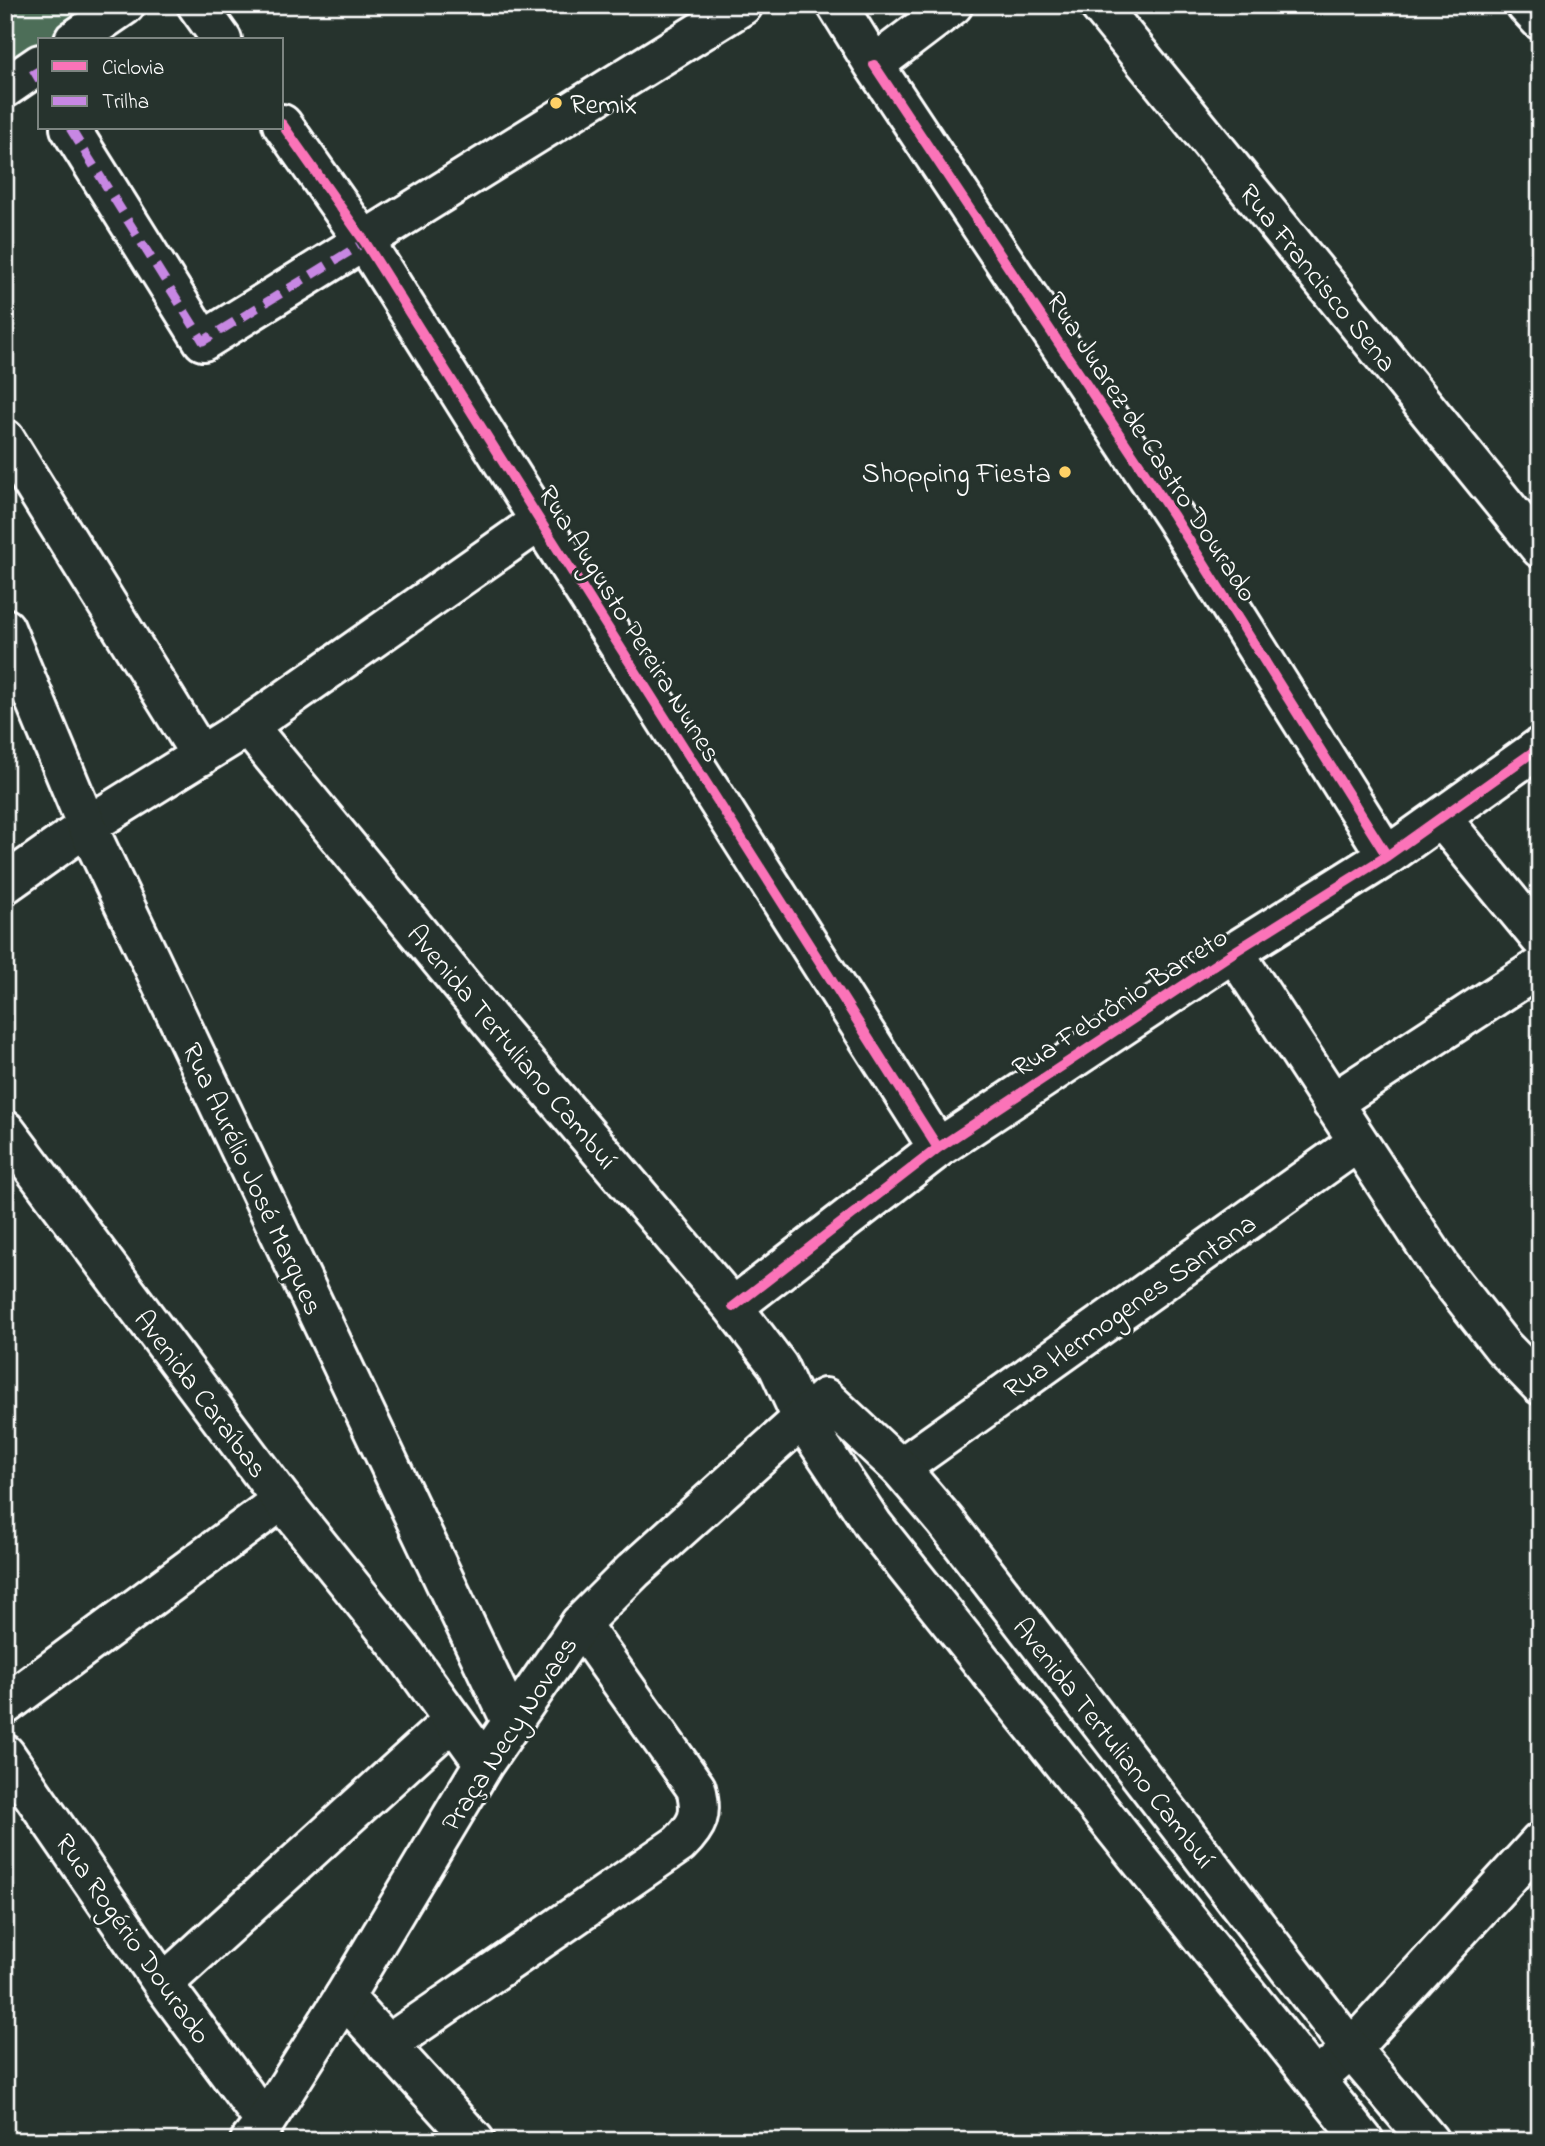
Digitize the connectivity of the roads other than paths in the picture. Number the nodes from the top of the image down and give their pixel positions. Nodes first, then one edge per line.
1 (125, 5) edge
2 (197, 5) edge
3 (743, 5) edge
4 (837, 5) edge
5 (953, 5) edge
6 (1099, 5) edge
7 (1526, 5) edge
8 (1540, 20) edge
9 (77, 38) edge
10 (221, 38) edge
11 (874, 65) junction
12 (284, 127) edge
13 (70, 130) edge
14 (365, 242) junction
15 (5, 439) edge
16 (540, 521) junction
17 (1540, 548) edge
18 (5, 628) edge
19 (248, 726) junction
20 (1540, 747) edge
21 (201, 756) junction
22 (1442, 819) junction
23 (88, 826) junction
24 (1387, 856) junction
25 (5, 884) edge
26 (1540, 938) edge
27 (1234, 952) junction
28 (1540, 967) edge
29 (1332, 1102) junction
30 (5, 1130) edge
31 (1358, 1142) junction
32 (938, 1148) junction
33 (733, 1307) junction
34 (1540, 1385) edge
35 (814, 1408) junction
36 (900, 1468) junction
37 (282, 1500) junction
38 (580, 1624) junction
39 (5, 1705) edge
40 (452, 1721) junction
41 (512, 1723) junction
42 (5, 1754) edge
43 (484, 1763) junction
44 (1540, 1842) edge
45 (163, 1984) junction
46 (344, 1997) junction
47 (387, 2045) junction
48 (1351, 2049) junction
49 (1315, 2080) junction
50 (258, 2131) edge
51 (1422, 2138) edge
52 (475, 2141) edge
53 (1364, 2141) edge

1 - 9 street
2 - 10 street
3 - 14 street
4 - 11 street, Rua Juarez de Castro Dourado
5 - 11 street
6 - 17 street, Rua Francisco Sena
7 - 8 street
11 - 24 street, Rua Juarez de Castro Dourado
12 - 14 street, Rua Augusto Pereira Nunes
13 - 14 street
14 - 16 street, Rua Augusto Pereira Nunes
15 - 21 street
16 - 19 street
16 - 32 street, Rua Augusto Pereira Nunes
18 - 23 street, Rua Aurélio José Marques
19 - 21 street
19 - 33 street, Avenida Tertuliano Cambuí
20 - 22 street, Rua Febrônio Barreto
21 - 23 street
22 - 24 street, Rua Febrônio Barreto
22 - 26 street
23 - 25 street
23 - 41 street, Rua Aurélio José Marques
24 - 27 street, Rua Febrônio Barreto
27 - 29 street
27 - 32 street, Rua Febrônio Barreto
28 - 29 street
29 - 31 street
30 - 37 street, Avenida Caraíbas
31 - 34 street
31 - 36 street, Rua Hermogenes Santana
32 - 33 street, Rua Febrônio Barreto
33 - 35 street, Avenida Tertuliano Cambuí
35 - 36 street, Avenida Tertuliano Cambuí
35 - 38 street
35 - 49 street, Avenida Tertuliano Cambuí
36 - 48 street, Avenida Tertuliano Cambuí
37 - 39 street
37 - 40 street, Avenida Caraíbas
38 - 41 street, Praça Necy Novaes
38 - 47 street, Praça Necy Novaes
40 - 43 street, Avenida Caraíbas
40 - 45 street
41 - 43 street, Praça Necy Novaes
42 - 45 street, Rua Rogério Dourado
43 - 46 street, Praça Necy Novaes
44 - 48 street
45 - 50 street, Rua Rogério Dourado
46 - 47 street
46 - 50 street, Praça Necy Novaes
47 - 52 street
48 - 49 street
48 - 51 street, Avenida Tertuliano Cambuí
49 - 53 street, Avenida Tertuliano Cambuí

